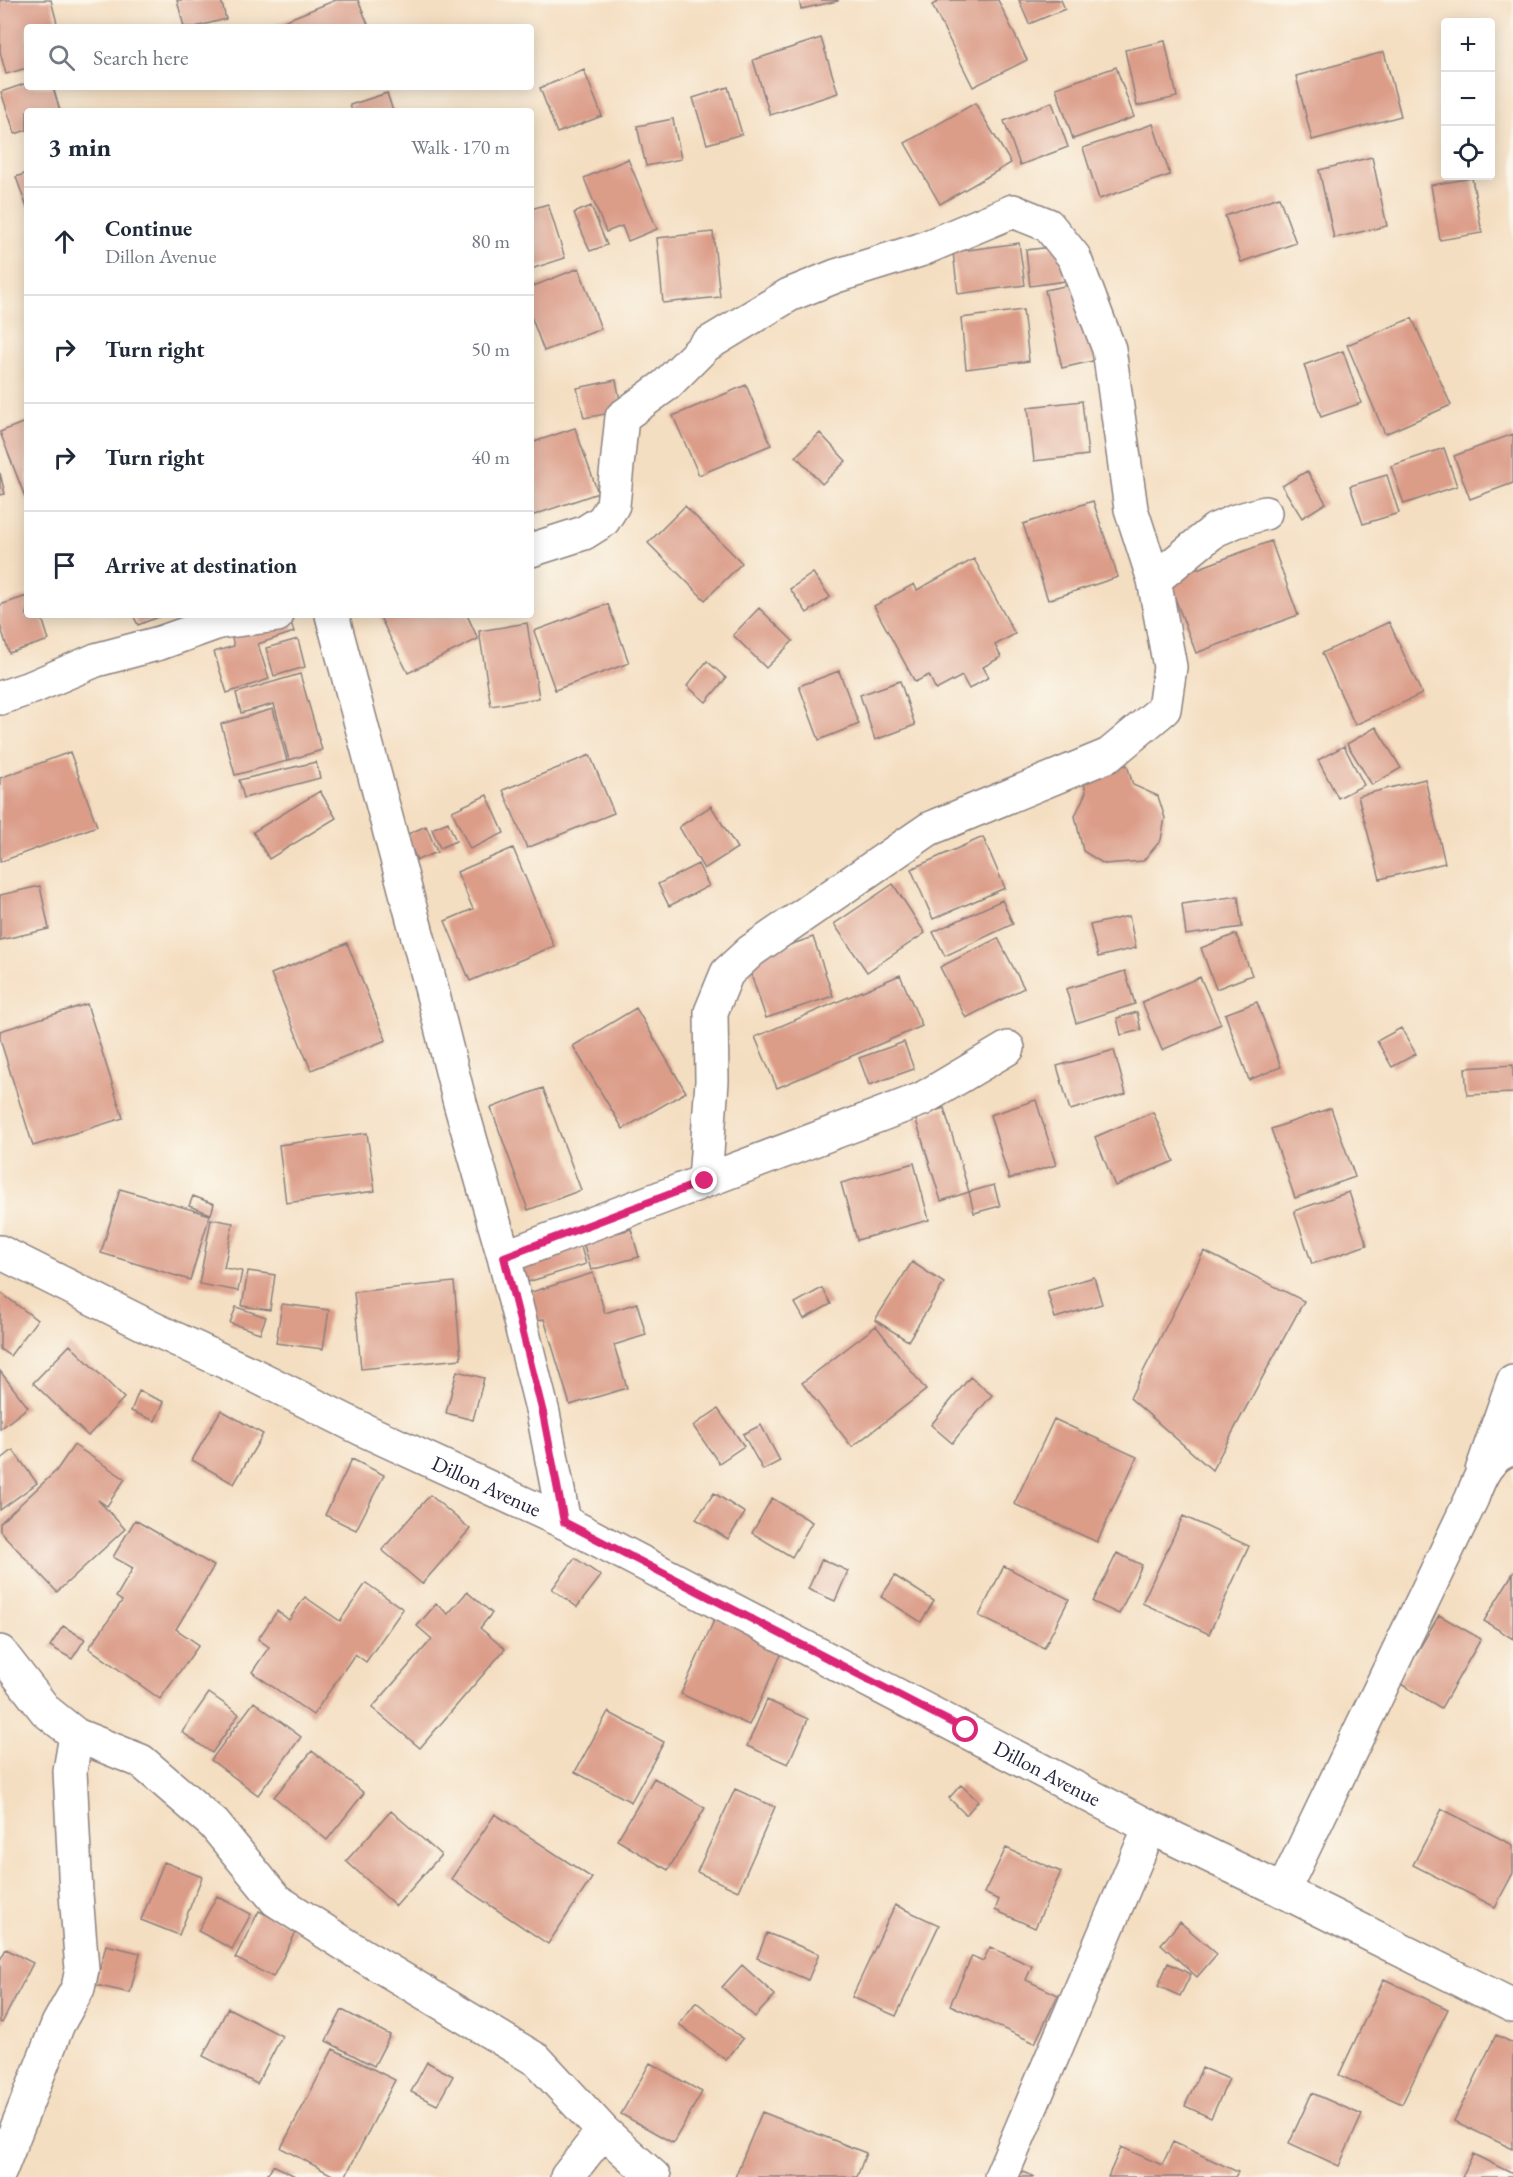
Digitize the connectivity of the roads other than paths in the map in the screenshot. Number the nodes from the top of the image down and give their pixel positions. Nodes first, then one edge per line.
1 (1265, 513) dead end
2 (534, 549) edge
3 (1154, 580) junction
4 (252, 618) edge
5 (333, 618) edge
6 (0, 698) edge
7 (1008, 1048) dead end
8 (705, 1181) junction
9 (0, 1252) edge
10 (504, 1257) junction
11 (1513, 1383) edge
12 (1513, 1449) edge
13 (1480, 1475) junction
14 (564, 1522) junction
15 (0, 1652) edge
16 (76, 1735) junction
17 (1150, 1827) junction
18 (1283, 1891) junction
19 (1513, 2006) edge
20 (603, 2131) junction
21 (0, 2171) edge
22 (567, 2177) edge
23 (654, 2177) edge
24 (1001, 2177) edge

1 - 3 street
2 - 3 street
3 - 8 street
4 - 6 street
5 - 10 street
7 - 8 street
8 - 10 street
9 - 14 street, Dillon Avenue
10 - 14 street
11 - 13 street
12 - 13 street
13 - 18 street
14 - 17 street, Dillon Avenue
15 - 16 street
16 - 20 street
16 - 21 street
17 - 18 street, Dillon Avenue
17 - 24 street
18 - 19 street, Dillon Avenue
20 - 22 street
20 - 23 street

